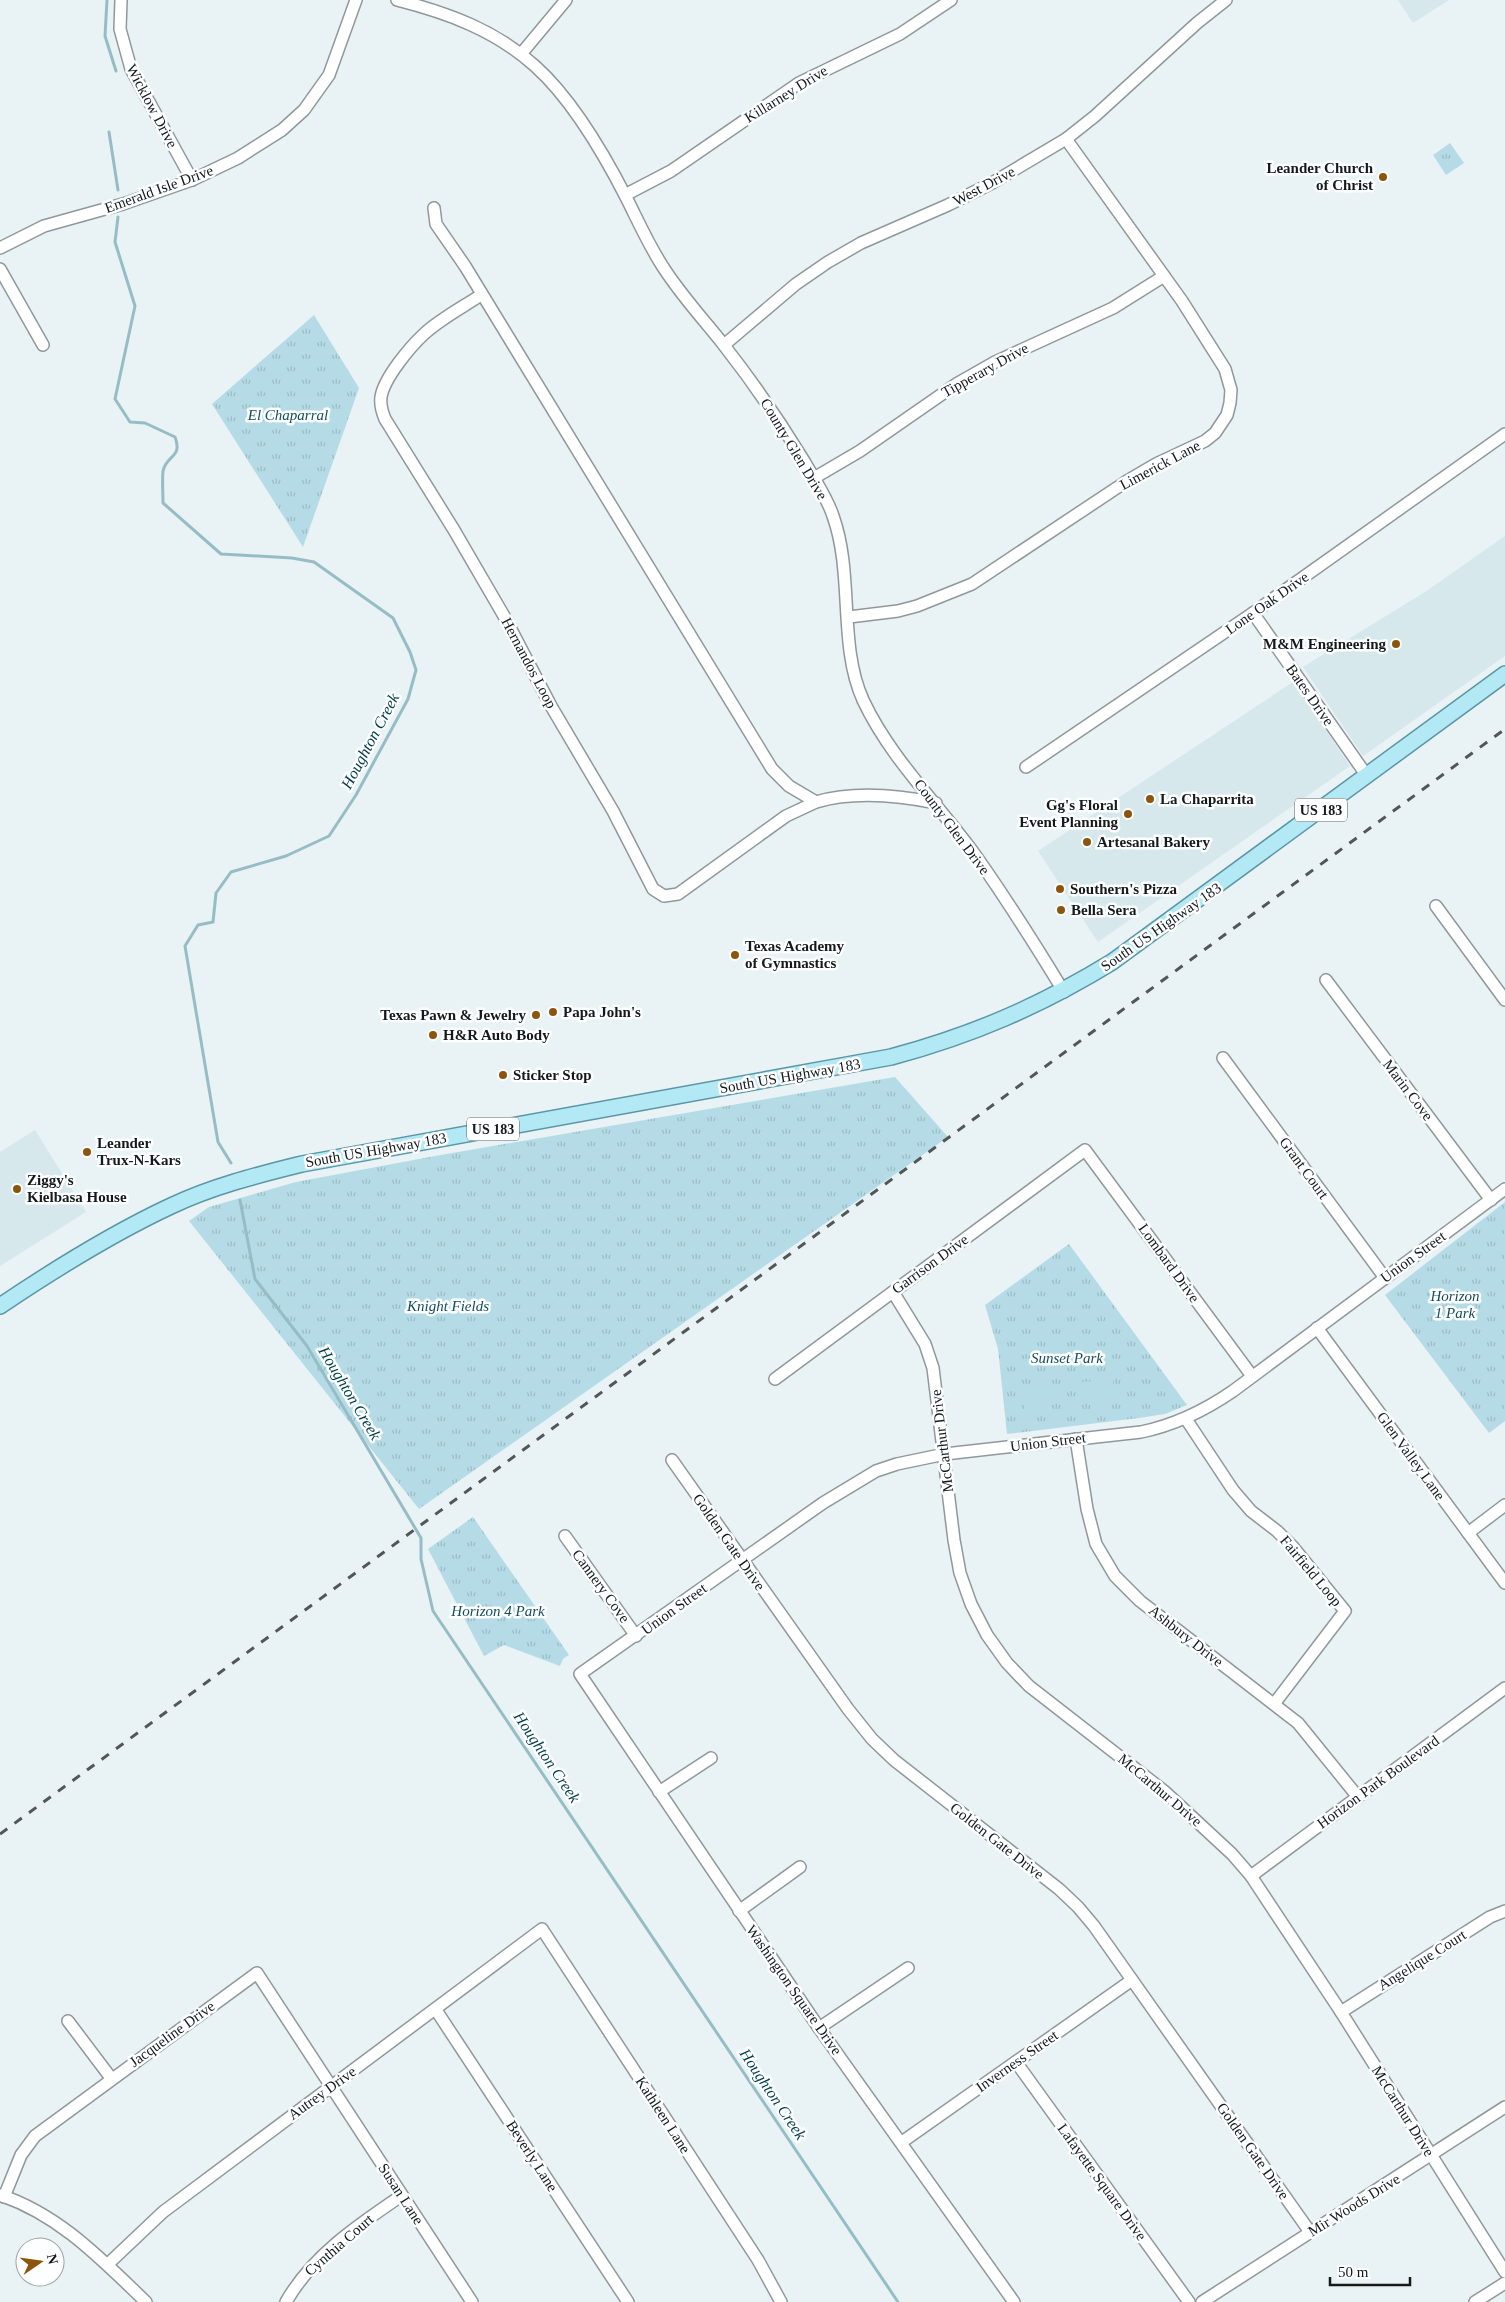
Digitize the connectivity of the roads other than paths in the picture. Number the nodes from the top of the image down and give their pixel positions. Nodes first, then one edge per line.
1 (120, 0) edge
2 (356, 0) edge
3 (397, 0) edge
4 (566, 0) edge
5 (952, 0) edge
6 (1226, 0) edge
7 (521, 54) junction
8 (1066, 138) junction
9 (192, 180) junction
10 (625, 195) junction
11 (434, 208) dead end
12 (0, 248) edge
13 (0, 269) edge
14 (1164, 276) junction
15 (481, 295) junction
16 (43, 345) dead end
17 (724, 345) junction
18 (1505, 434) edge
19 (814, 478) junction
20 (1253, 613) junction
21 (848, 617) junction
22 (1505, 674) edge
23 (1026, 767) dead end
24 (1367, 776) junction
25 (816, 802) junction
26 (936, 804) junction
27 (1436, 906) dead end
28 (1326, 980) dead end
29 (1064, 992) junction
30 (1505, 1000) edge
31 (1223, 1058) dead end
32 (1086, 1150) joint
33 (1505, 1189) edge
34 (1491, 1200) junction
35 (1384, 1278) junction
36 (893, 1292) junction
37 (0, 1306) edge
38 (1317, 1328) junction
39 (1252, 1376) junction
40 (775, 1379) dead end
41 (1186, 1419) junction
42 (1076, 1439) junction
43 (945, 1454) junction
44 (672, 1460) dead end
45 (1505, 1505) edge
46 (1468, 1533) junction
47 (565, 1536) dead end
48 (742, 1560) junction
49 (1505, 1583) edge
50 (636, 1636) junction
51 (580, 1674) joint
52 (1505, 1688) edge
53 (1274, 1704) junction
54 (711, 1758) dead end
55 (659, 1792) junction
56 (1358, 1797) junction
57 (800, 1867) dead end
58 (1251, 1876) junction
59 (1505, 1911) edge
60 (739, 1912) junction
61 (542, 1929) joint
62 (908, 1968) dead end
63 (1132, 1980) junction
64 (436, 2010) junction
65 (1341, 2012) junction
66 (68, 2021) dead end
67 (819, 2028) junction
68 (1016, 2062) junction
69 (111, 2078) junction
70 (330, 2086) junction
71 (1505, 2107) edge
72 (902, 2142) junction
73 (1431, 2156) junction
74 (2, 2196) edge
75 (402, 2196) junction
76 (1310, 2232) junction
77 (108, 2264) junction
78 (1505, 2272) edge
79 (1505, 2283) edge
80 (146, 2302) edge
81 (286, 2302) edge
82 (472, 2302) edge
83 (628, 2302) edge
84 (781, 2302) edge
85 (1014, 2302) edge
86 (1189, 2302) edge
87 (1202, 2302) edge
88 (1475, 2302) edge

1 - 9 street, Wicklow Drive
2 - 9 street, Emerald Isle Drive
3 - 7 street, County Glen Drive
4 - 7 street
5 - 10 street, Killarney Drive
6 - 8 street, West Drive
7 - 10 street, County Glen Drive
8 - 14 street, Limerick Lane
8 - 17 street, West Drive
9 - 12 street, Emerald Isle Drive
10 - 17 street, County Glen Drive
11 - 15 street
13 - 16 street
14 - 19 street, Tipperary Drive
14 - 21 street, Limerick Lane
15 - 25 street
15 - 25 street, Hernandos Loop
17 - 19 street, County Glen Drive
18 - 20 street, Lone Oak Drive
19 - 21 street, County Glen Drive
20 - 23 street, Lone Oak Drive
20 - 24 street, Bates Drive
21 - 26 street, County Glen Drive
22 - 24 main road, South US Highway 183 / US 183
24 - 29 main road, South US Highway 183 / US 183
25 - 26 street, Hernandos Loop
26 - 29 street, County Glen Drive
27 - 30 street
28 - 34 street, Marin Cove
29 - 37 main road, South US Highway 183 / US 183
31 - 35 street, Grant Court
32 - 36 street, Garrison Drive
32 - 39 street, Lombard Drive
33 - 34 street, Union Street
34 - 35 street, Union Street
35 - 38 street, Union Street
36 - 40 street, Garrison Drive
36 - 43 street, McCarthur Drive
38 - 39 street, Union Street
38 - 46 street, Glen Valley Lane
39 - 41 street, Union Street
41 - 42 street, Union Street
41 - 53 street, Fairfield Loop
42 - 43 street, Union Street
42 - 53 street, Ashbury Drive
43 - 48 street, Union Street
43 - 58 street, McCarthur Drive
44 - 48 street, Golden Gate Drive
45 - 46 street
46 - 49 street, Glen Valley Lane
47 - 50 street, Cannery Cove
48 - 50 street, Union Street
48 - 63 street, Golden Gate Drive
50 - 51 street, Union Street
51 - 55 street, Washington Square Drive
52 - 56 street, Horizon Park Boulevard
53 - 56 street, Ashbury Drive
54 - 55 street
55 - 60 street, Washington Square Drive
56 - 58 street, Horizon Park Boulevard
57 - 60 street
58 - 65 street, McCarthur Drive
59 - 65 street, Angelique Court
60 - 67 street, Washington Square Drive
61 - 64 street, Autrey Drive
61 - 84 street, Kathleen Lane
62 - 67 street
63 - 68 street, Inverness Street
63 - 76 street, Golden Gate Drive
64 - 70 street, Autrey Drive
64 - 83 street, Beverly Lane
65 - 73 street, McCarthur Drive
66 - 69 street
67 - 72 street, Washington Square Drive
68 - 72 street, Inverness Street
68 - 86 street, Lafayette Square Drive
69 - 70 street, Jacqueline Drive
69 - 74 street, Jacqueline Drive
70 - 75 street, Susan Lane
70 - 77 street, Autrey Drive
71 - 73 street, Mir Woods Drive
72 - 85 street, Washington Square Drive
73 - 76 street, Mir Woods Drive
73 - 78 street, McCarthur Drive
74 - 77 street
75 - 81 street, Cynthia Court
75 - 82 street, Susan Lane
76 - 87 street, Mir Woods Drive
77 - 80 street
79 - 88 street

